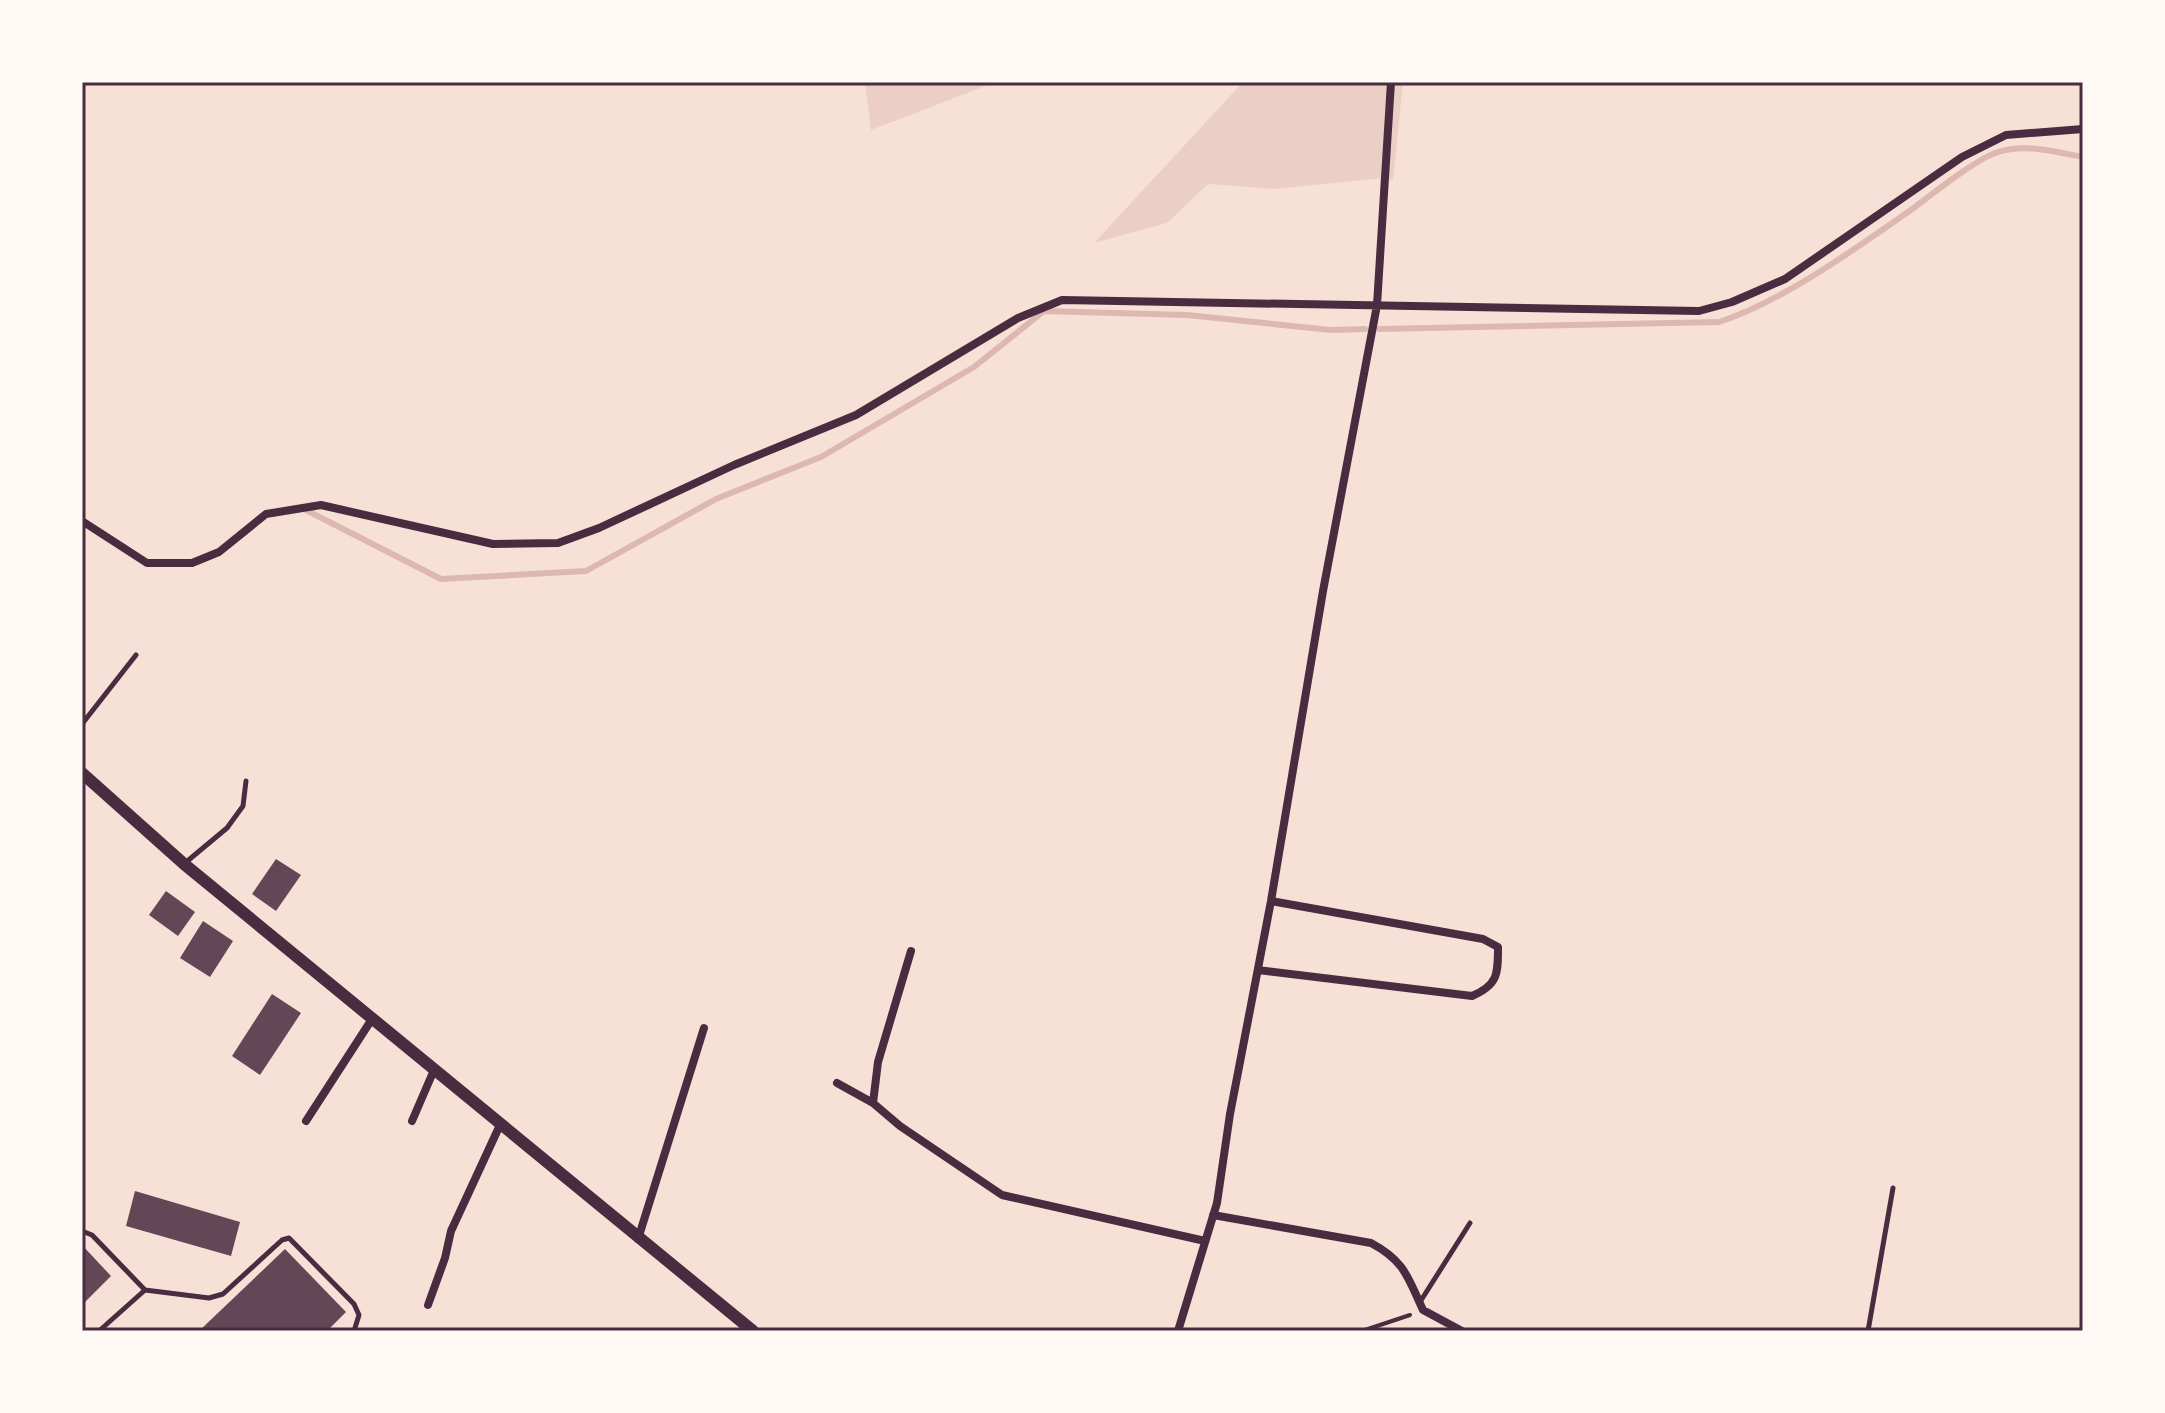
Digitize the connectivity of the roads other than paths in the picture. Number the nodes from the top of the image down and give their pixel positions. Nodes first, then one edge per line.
1 (1391, 82) edge
2 (2083, 129) edge
3 (1377, 305) junction
4 (82, 521) edge
5 (136, 655) dead end
6 (82, 724) edge
7 (82, 773) edge
8 (246, 781) dead end
9 (184, 864) junction
10 (1271, 901) junction
11 (911, 951) dead end
12 (1258, 970) junction
13 (372, 1019) junction
14 (704, 1028) dead end
15 (434, 1070) junction
16 (837, 1083) dead end
17 (873, 1103) junction
18 (306, 1121) dead end
19 (412, 1121) dead end
20 (500, 1125) junction
21 (1893, 1188) dead end
22 (1213, 1215) junction
23 (1470, 1223) dead end
24 (82, 1231) edge
25 (638, 1239) junction
26 (1205, 1241) junction
27 (145, 1290) junction
28 (428, 1305) dead end
29 (1421, 1307) junction
30 (99, 1331) edge
31 (354, 1331) edge
32 (753, 1331) edge
33 (1178, 1331) edge
34 (1462, 1331) edge
35 (1868, 1331) edge

1 - 3 street
2 - 3 street
3 - 4 street
3 - 10 street
5 - 6 lane
7 - 9 street
8 - 9 lane
9 - 13 street
10 - 12 street
10 - 12 street
11 - 17 street
12 - 22 street
13 - 15 street
13 - 18 street
14 - 25 street
15 - 19 street
15 - 20 street
16 - 17 street
17 - 26 street
20 - 25 street
20 - 28 street
21 - 35 lane
22 - 26 street
22 - 29 street
23 - 29 lane
24 - 27 lane
25 - 32 street
26 - 33 street
27 - 30 lane
27 - 31 lane
29 - 34 street

